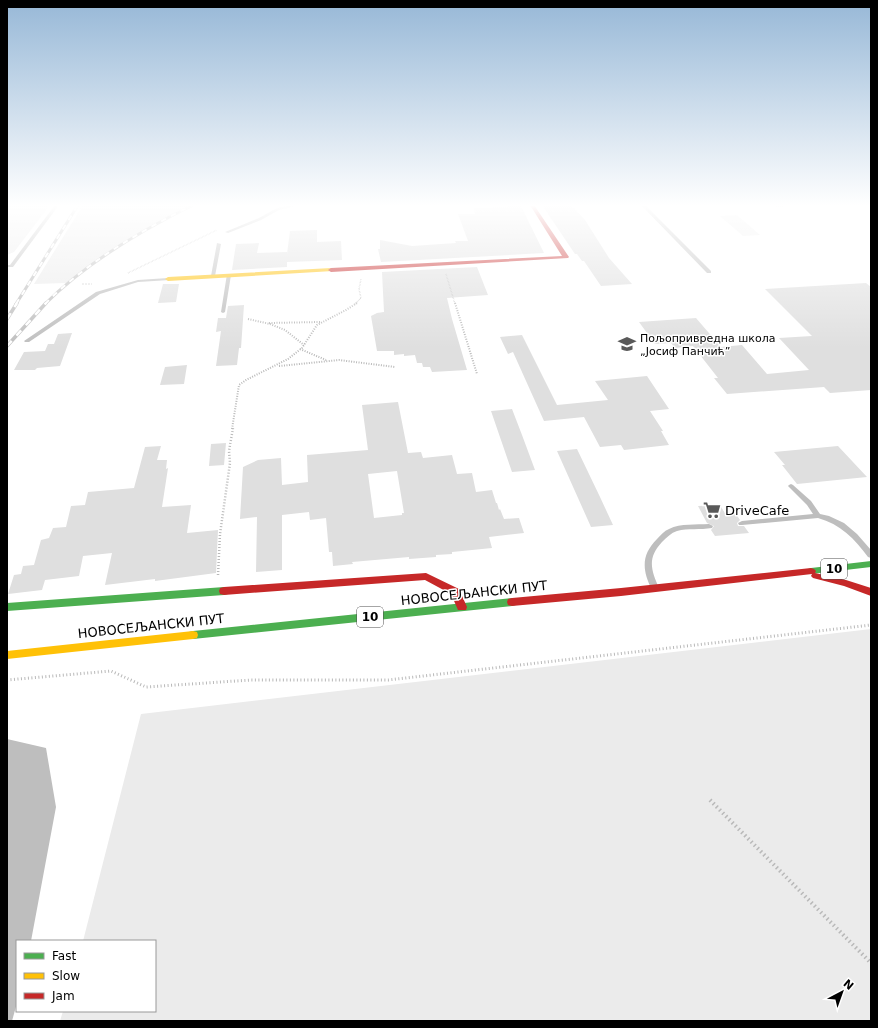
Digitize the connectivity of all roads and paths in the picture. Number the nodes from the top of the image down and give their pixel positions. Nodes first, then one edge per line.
1 (22, 253) edge
2 (169, 253) edge
3 (217, 253) edge
4 (563, 253) edge
5 (690, 253) edge
6 (444, 264) junction
7 (7, 266) edge
8 (363, 268) junction
9 (708, 272) dead end
10 (126, 274) dead end
11 (229, 275) junction
12 (213, 276) junction
13 (168, 279) joint
14 (223, 312) dead end
15 (248, 319) dead end
16 (325, 321) junction
17 (263, 323) junction
18 (27, 341) dead end
19 (304, 345) junction
20 (300, 349) junction
21 (326, 360) junction
22 (277, 366) junction
23 (395, 367) dead end
24 (477, 374) dead end
25 (791, 486) dead end
26 (818, 516) junction
27 (742, 523) dead end
28 (709, 526) dead end
29 (871, 555) edge
30 (871, 564) edge
31 (797, 573) junction
32 (655, 588) junction
33 (218, 592) junction
34 (871, 592) edge
35 (7, 607) edge
36 (462, 607) junction
37 (871, 625) edge
38 (7, 655) edge
39 (7, 680) edge
40 (710, 800) dead end
41 (871, 963) edge

1 - 7 lane
2 - 10 path
3 - 12 lane
4 - 6 street
5 - 9 lane
6 - 8 street
6 - 24 path
8 - 11 street
8 - 16 path
11 - 12 street
11 - 14 lane
12 - 13 street
13 - 18 lane
15 - 17 path
16 - 17 path
16 - 19 path
17 - 19 path
19 - 20 path
20 - 21 path
20 - 22 path
21 - 22 path
21 - 23 path
22 - 33 path
25 - 26 lane
26 - 27 lane
26 - 29 lane
28 - 32 lane
30 - 31 street, НОВОСЕЉАНСКИ ПУТ / 10
31 - 32 street, НОВОСЕЉАНСКИ ПУТ / 10
31 - 34 street
32 - 36 street, НОВОСЕЉАНСКИ ПУТ / 10
33 - 35 street
33 - 36 street
36 - 38 street, НОВОСЕЉАНСКИ ПУТ / 10
37 - 39 path
40 - 41 path

